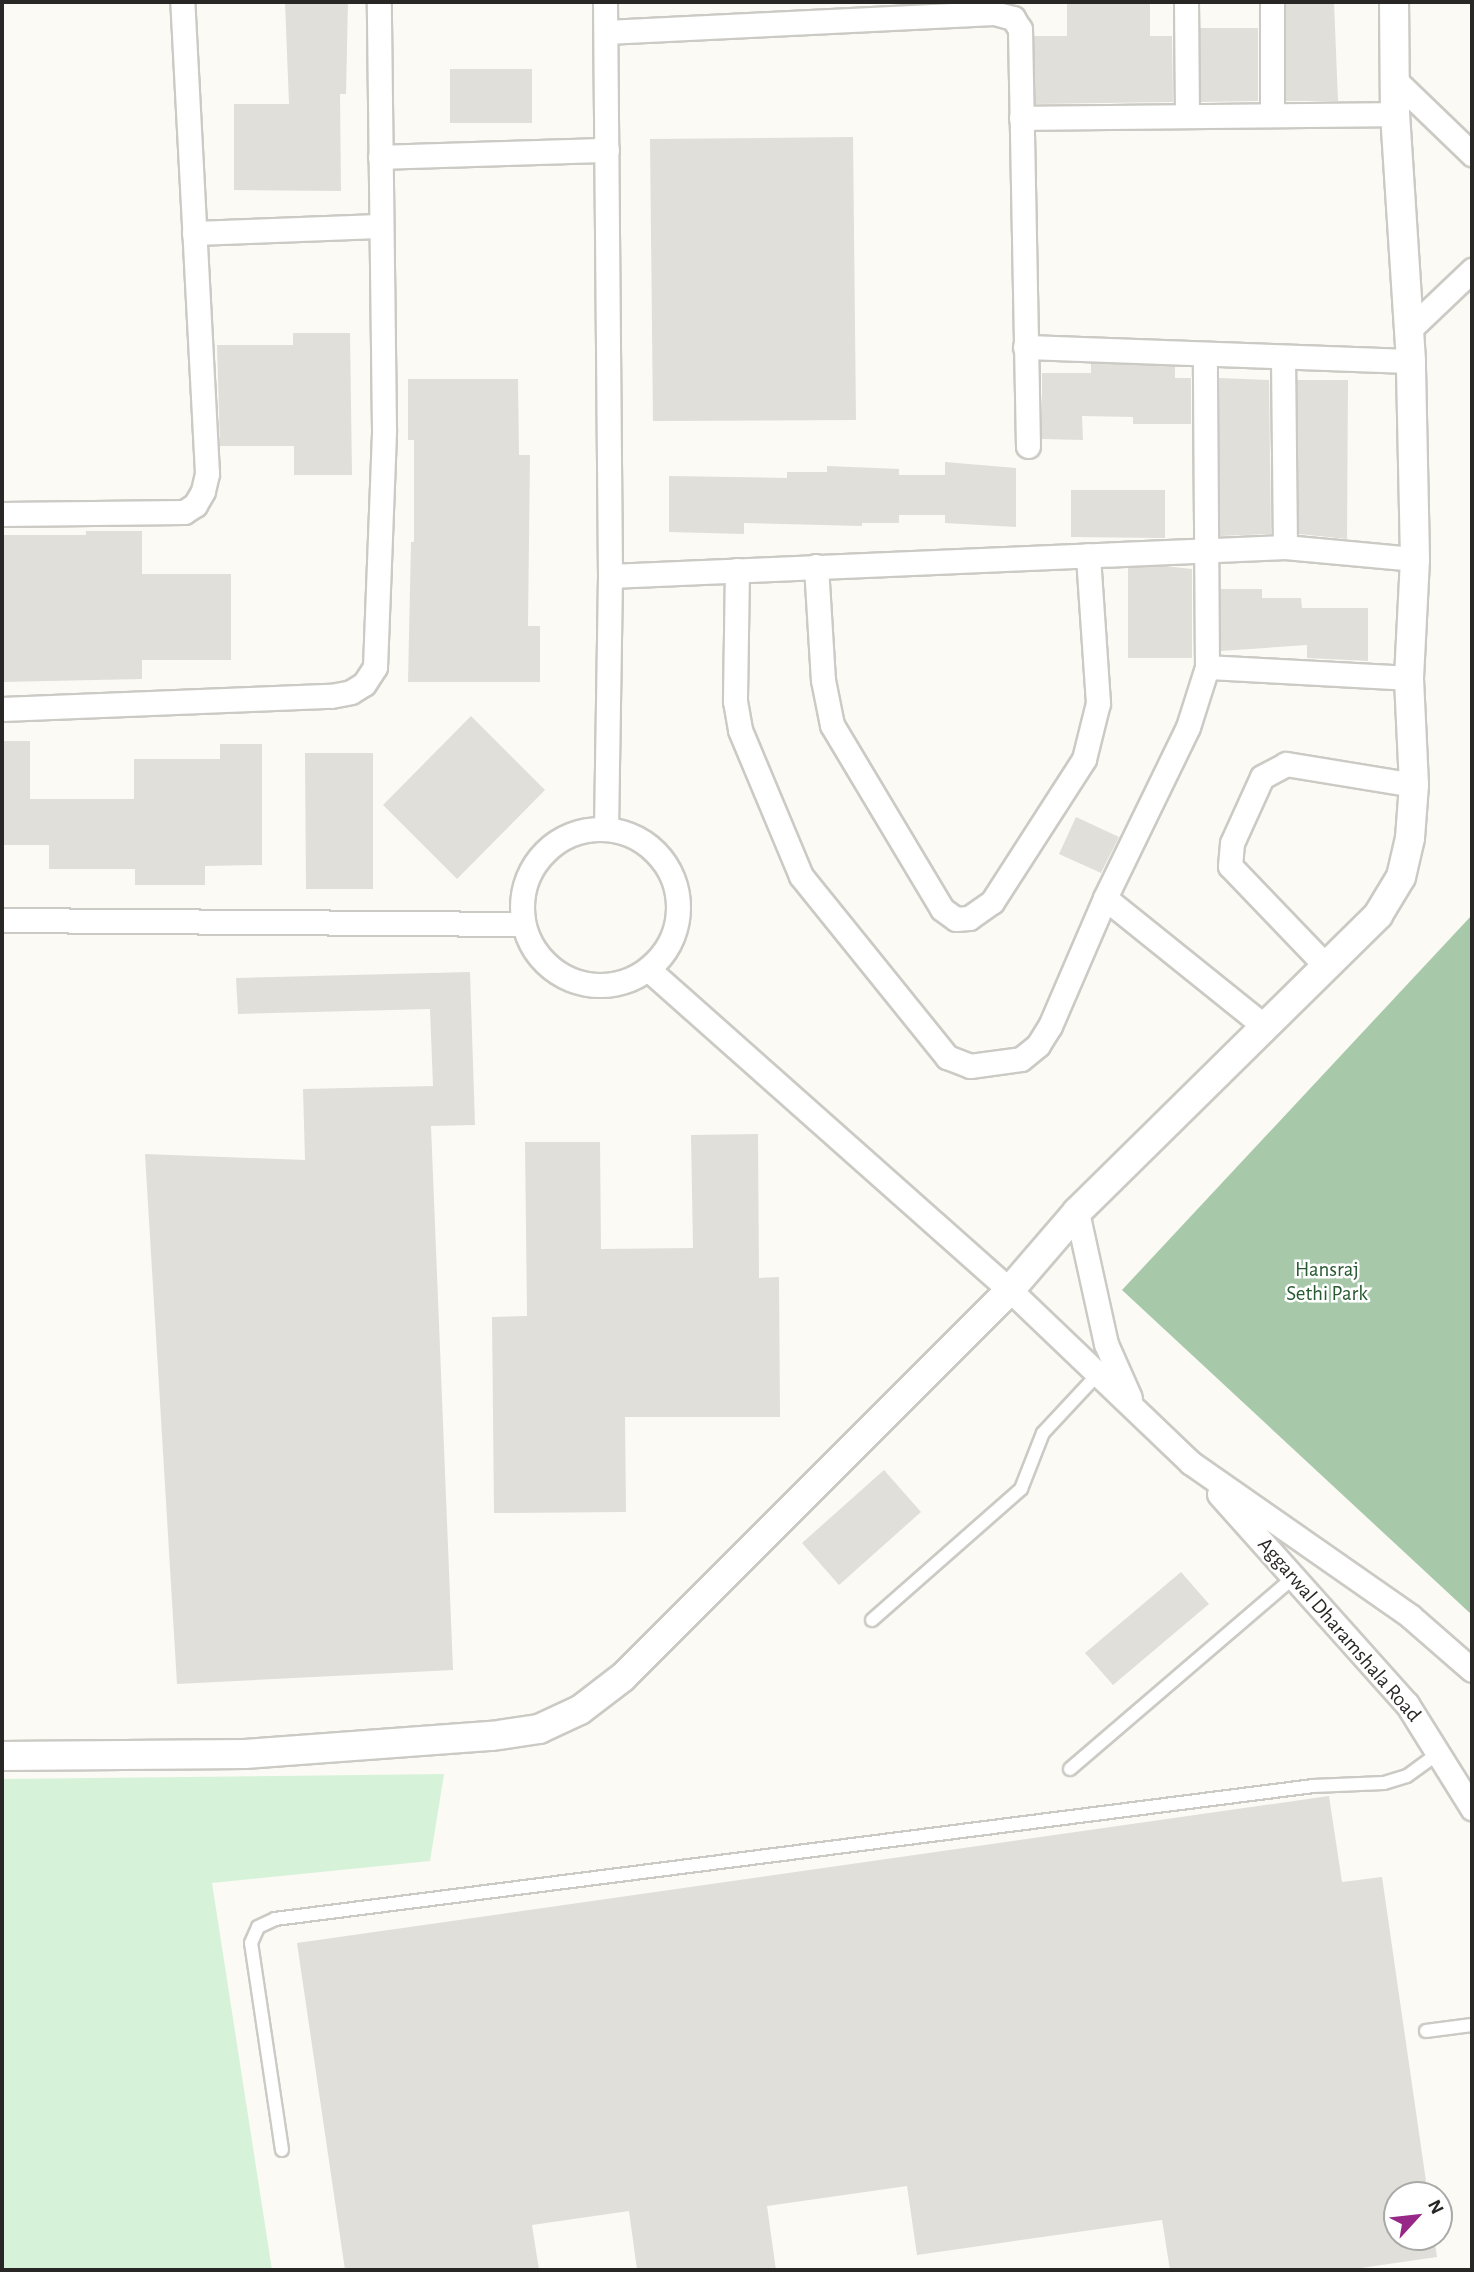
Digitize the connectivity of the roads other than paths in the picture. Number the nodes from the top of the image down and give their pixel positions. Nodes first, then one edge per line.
1 (182, 2) edge
2 (379, 2) edge
3 (605, 2) edge
4 (1185, 2) edge
5 (1272, 2) edge
6 (1394, 2) edge
7 (606, 32) junction
8 (1395, 80) junction
9 (1187, 113) junction
10 (1272, 113) junction
11 (1395, 114) junction
12 (1021, 118) junction
13 (607, 150) junction
14 (1472, 154) edge
15 (380, 157) junction
16 (380, 226) junction
17 (194, 233) junction
18 (1472, 270) edge
19 (1410, 329) junction
20 (1025, 347) junction
21 (1205, 354) junction
22 (1283, 357) junction
23 (1411, 361) junction
24 (1028, 446) dead end
25 (2, 514) edge
26 (1285, 547) junction
27 (1206, 550) junction
28 (1088, 555) junction
29 (1415, 559) junction
30 (816, 566) junction
31 (737, 570) junction
32 (610, 576) junction
33 (1207, 667) junction
34 (1409, 678) junction
35 (2, 709) edge
36 (1414, 785) junction
37 (606, 828) junction
38 (1105, 898) junction
39 (2, 920) edge
40 (523, 925) junction
41 (1326, 967) junction
42 (649, 969) junction
43 (1263, 1025) junction
44 (1077, 1212) junction
45 (1010, 1290) junction
46 (1098, 1374) junction
47 (1136, 1410) junction
48 (1191, 1463) junction
49 (1294, 1577) junction
50 (872, 1620) dead end
51 (1472, 1670) edge
52 (1440, 1752) junction
53 (2, 1756) edge
54 (1070, 1769) dead end
55 (1472, 1808) edge
56 (1472, 2025) edge
57 (1426, 2031) dead end
58 (282, 2150) dead end

1 - 17 street
2 - 15 street
3 - 7 street
4 - 9 street
5 - 10 street
6 - 8 street
7 - 12 street
7 - 13 street
8 - 11 street
8 - 14 street
9 - 10 street
9 - 12 street
10 - 11 street
11 - 19 street
12 - 20 street
13 - 15 street
13 - 32 street
15 - 16 street
16 - 17 street
16 - 35 street
17 - 25 street
18 - 19 street
19 - 23 street
20 - 21 street
20 - 24 street
21 - 22 street
21 - 27 street
22 - 23 street
22 - 26 street
23 - 29 street
26 - 27 street
26 - 29 street
27 - 28 street
27 - 33 street
28 - 30 street
28 - 30 street
29 - 34 street
30 - 31 street
31 - 32 street
31 - 38 street
32 - 37 street
33 - 34 street
33 - 38 street
34 - 36 street
36 - 41 street
36 - 41 street
37 - 40 street
37 - 42 street
38 - 43 street
39 - 40 street
40 - 42 street
41 - 43 street
42 - 45 street
43 - 44 street
44 - 45 street
44 - 47 street
45 - 46 street
45 - 53 street
46 - 47 street
46 - 50 lane
47 - 48 street
48 - 49 street, Aggarwal Dharamshala Road
48 - 51 street
49 - 52 street, Aggarwal Dharamshala Road
49 - 54 lane
52 - 55 street, Aggarwal Dharamshala Road
52 - 58 lane
56 - 57 lane

